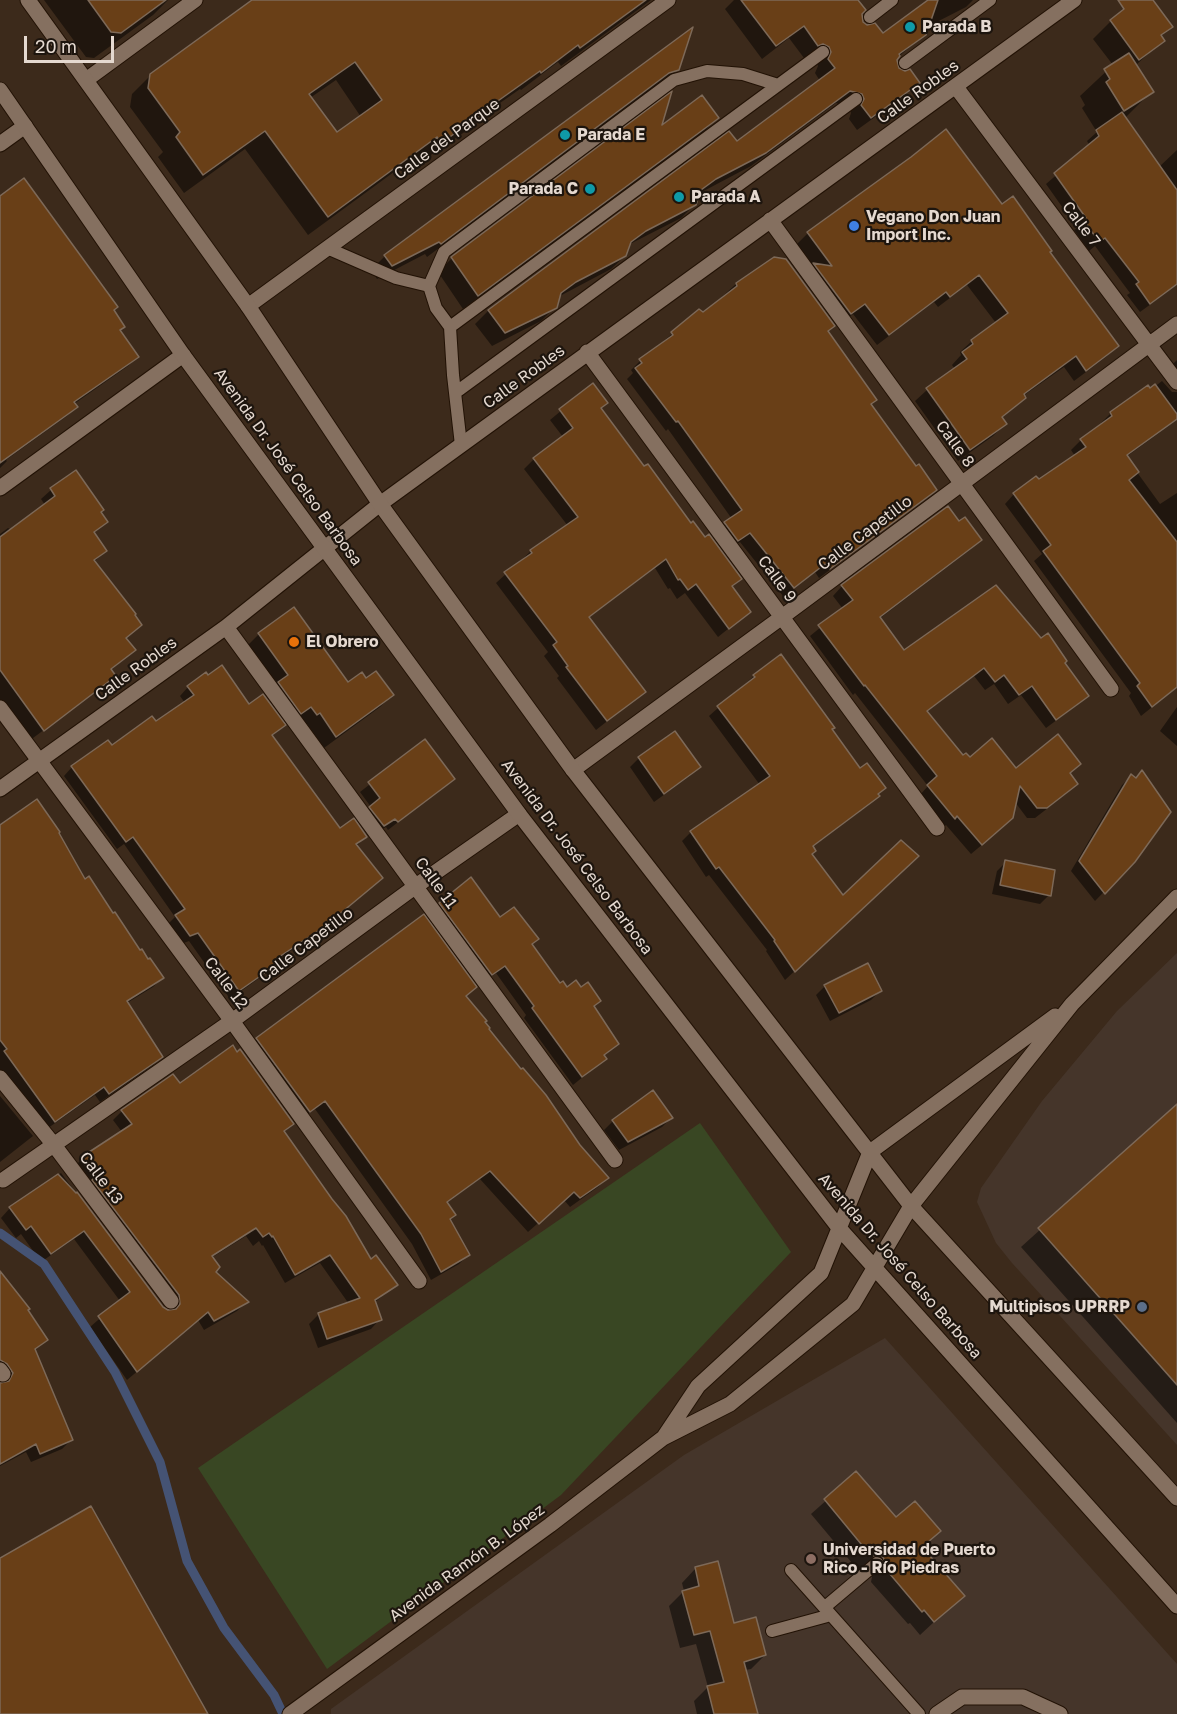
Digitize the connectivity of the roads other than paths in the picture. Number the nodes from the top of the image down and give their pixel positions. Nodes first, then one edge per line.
1 (28, 0) edge
2 (195, 0) edge
3 (668, 0) edge
4 (892, 0) edge
5 (990, 0) edge
6 (1074, 0) edge
7 (870, 16) dead end
8 (823, 52) dead end
9 (905, 63) dead end
10 (86, 80) junction
11 (778, 85) junction
12 (956, 87) junction
13 (0, 90) edge
14 (856, 99) dead end
15 (25, 126) junction
16 (0, 144) edge
17 (770, 220) junction
18 (327, 248) junction
19 (429, 286) junction
20 (248, 306) junction
21 (1177, 324) edge
22 (450, 327) junction
23 (1148, 345) junction
24 (587, 352) junction
25 (183, 355) junction
26 (1177, 382) edge
27 (455, 393) junction
28 (461, 445) junction
29 (961, 484) junction
30 (0, 488) edge
31 (380, 504) junction
32 (326, 548) junction
33 (782, 617) junction
34 (226, 627) junction
35 (1111, 689) dead end
36 (0, 708) edge
37 (38, 761) junction
38 (573, 770) junction
39 (0, 789) edge
40 (519, 814) junction
41 (937, 828) dead end
42 (416, 886) junction
43 (1177, 897) edge
44 (1072, 1004) junction
45 (232, 1021) junction
46 (0, 1078) edge
47 (54, 1145) junction
48 (870, 1152) junction
49 (615, 1160) dead end
50 (3, 1180) dead end
51 (910, 1206) junction
52 (839, 1228) junction
53 (875, 1268) junction
54 (419, 1281) dead end
55 (171, 1301) dead end
56 (663, 1438) junction
57 (1177, 1498) edge
58 (877, 1563) dead end
59 (791, 1570) dead end
60 (1177, 1606) edge
61 (828, 1611) junction
62 (772, 1631) dead end
63 (290, 1714) edge
64 (919, 1714) edge
65 (937, 1714) edge
66 (1060, 1714) edge

1 - 10 street
2 - 10 street
3 - 18 street, Calle del Parque
4 - 7 lane
5 - 9 lane
6 - 12 street, Calle Robles
8 - 11 lane
10 - 20 street
11 - 19 lane
11 - 22 lane
12 - 17 street, Calle Robles
12 - 23 street, Calle 7
13 - 15 street, Avenida Dr. José Celso Barbosa
14 - 27 lane
15 - 16 street
15 - 25 street, Avenida Dr. José Celso Barbosa
17 - 24 street, Calle Robles
17 - 29 street, Calle 8
18 - 19 lane
18 - 20 street, Calle del Parque
19 - 22 lane
20 - 31 street
21 - 23 street, Calle Capetillo
22 - 27 lane
23 - 26 street, Calle 7
23 - 29 street, Calle Capetillo
24 - 28 street, Calle Robles
24 - 33 street, Calle 9
25 - 30 street
25 - 32 street, Avenida Dr. José Celso Barbosa
27 - 28 lane
28 - 31 street, Calle Robles
29 - 33 street, Calle Capetillo
29 - 35 street, Calle 8
31 - 32 street, Calle Robles
31 - 38 street
32 - 34 street, Calle Robles
32 - 40 street, Avenida Dr. José Celso Barbosa
33 - 38 street, Calle Capetillo
33 - 41 street, Calle 9
34 - 37 street, Calle Robles
34 - 42 street, Calle 11
36 - 37 street, Calle 12
37 - 39 street, Calle Robles
37 - 45 street, Calle 12
38 - 48 street
40 - 42 street, Calle Capetillo
40 - 52 street, Avenida Dr. José Celso Barbosa
42 - 45 street, Calle Capetillo
42 - 49 street, Calle 11
43 - 44 street
44 - 48 street
44 - 51 street, Avenida Ramón B. López
45 - 47 street, Calle Capetillo
45 - 54 street, Calle 12
46 - 47 street, Calle 13
47 - 50 street, Calle Capetillo
47 - 55 street, Calle 13
48 - 51 street
48 - 52 street, Avenida Ramón B. López
51 - 53 street, Avenida Ramón B. López
51 - 57 street
52 - 53 street, Avenida Dr. José Celso Barbosa
52 - 56 street, Avenida Ramón B. López
53 - 56 street, Avenida Ramón B. López
53 - 60 street, Avenida Dr. José Celso Barbosa
56 - 63 street, Avenida Ramón B. López
58 - 61 lane
59 - 61 lane
61 - 62 lane
61 - 64 lane
65 - 66 street

